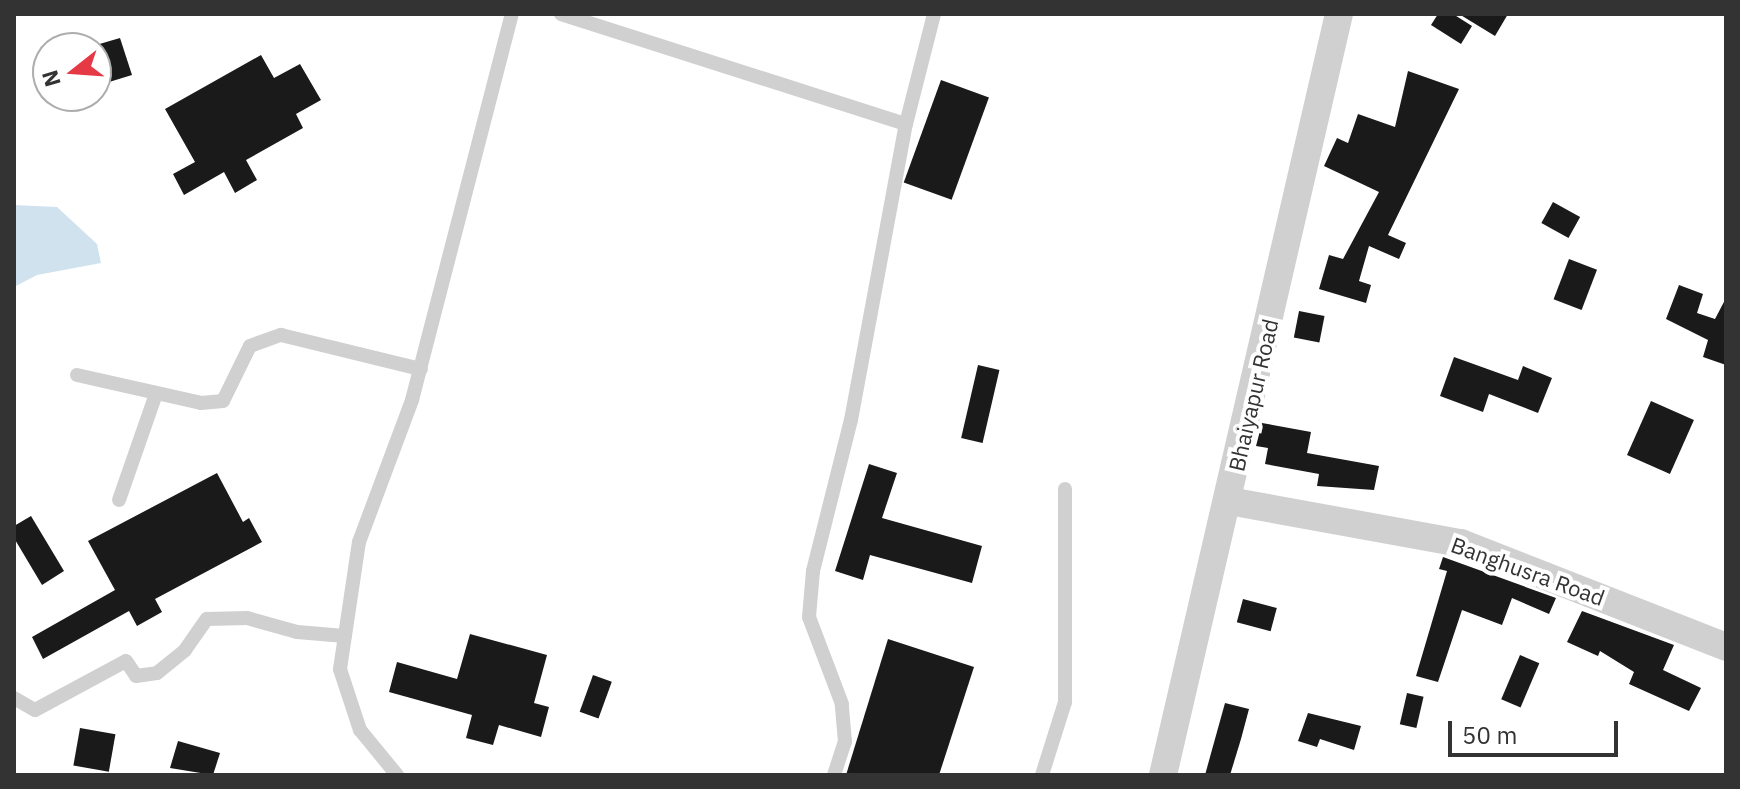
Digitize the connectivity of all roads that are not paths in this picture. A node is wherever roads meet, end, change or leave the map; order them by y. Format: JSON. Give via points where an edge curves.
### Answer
{"nodes":[{"id":1,"x":512,"y":14,"type":"edge"},
{"id":2,"x":561,"y":14,"type":"edge"},
{"id":3,"x":934,"y":14,"type":"edge"},
{"id":4,"x":1339,"y":14,"type":"edge"},
{"id":5,"x":906,"y":124,"type":"junction"},
{"id":6,"x":421,"y":369,"type":"junction"},
{"id":7,"x":77,"y":375,"type":"dead end"},
{"id":8,"x":156,"y":394,"type":"junction"},
{"id":9,"x":1065,"y":489,"type":"dead end"},
{"id":10,"x":119,"y":500,"type":"dead end"},
{"id":11,"x":1229,"y":501,"type":"junction"},
{"id":12,"x":345,"y":636,"type":"junction"},
{"id":13,"x":1726,"y":647,"type":"edge"},
{"id":14,"x":14,"y":698,"type":"edge"},
{"id":15,"x":397,"y":775,"type":"edge"},
{"id":16,"x":834,"y":775,"type":"edge"},
{"id":17,"x":1042,"y":775,"type":"edge"},
{"id":18,"x":1163,"y":775,"type":"edge"}],
"edges":[{"from":1,"to":6,"type":"lane"},
{"from":2,"to":5,"type":"lane"},
{"from":3,"to":5,"type":"lane"},
{"from":4,"to":11,"type":"street","name":"Bhaiyapur Road"},
{"from":5,"to":16,"type":"lane","via":[[851,420],[813,571],[809,617],[842,704],[845,742]]},
{"from":6,"to":8,"type":"lane","via":[[281,335],[250,346],[223,401],[201,403]]},
{"from":6,"to":12,"type":"lane","via":[[359,542]]},
{"from":7,"to":8,"type":"lane"},
{"from":8,"to":10,"type":"lane"},
{"from":9,"to":17,"type":"lane","via":[[1065,702]]},
{"from":11,"to":13,"type":"street","name":"Banghusra Road","via":[[1461,543]]},
{"from":11,"to":18,"type":"street","name":"Bhaiyapur Road"},
{"from":12,"to":14,"type":"lane","via":[[297,632],[247,618],[207,619],[185,650],[157,673],[136,676],[126,661],[35,710]]},
{"from":12,"to":15,"type":"lane","via":[[340,669],[360,730]]}]}
